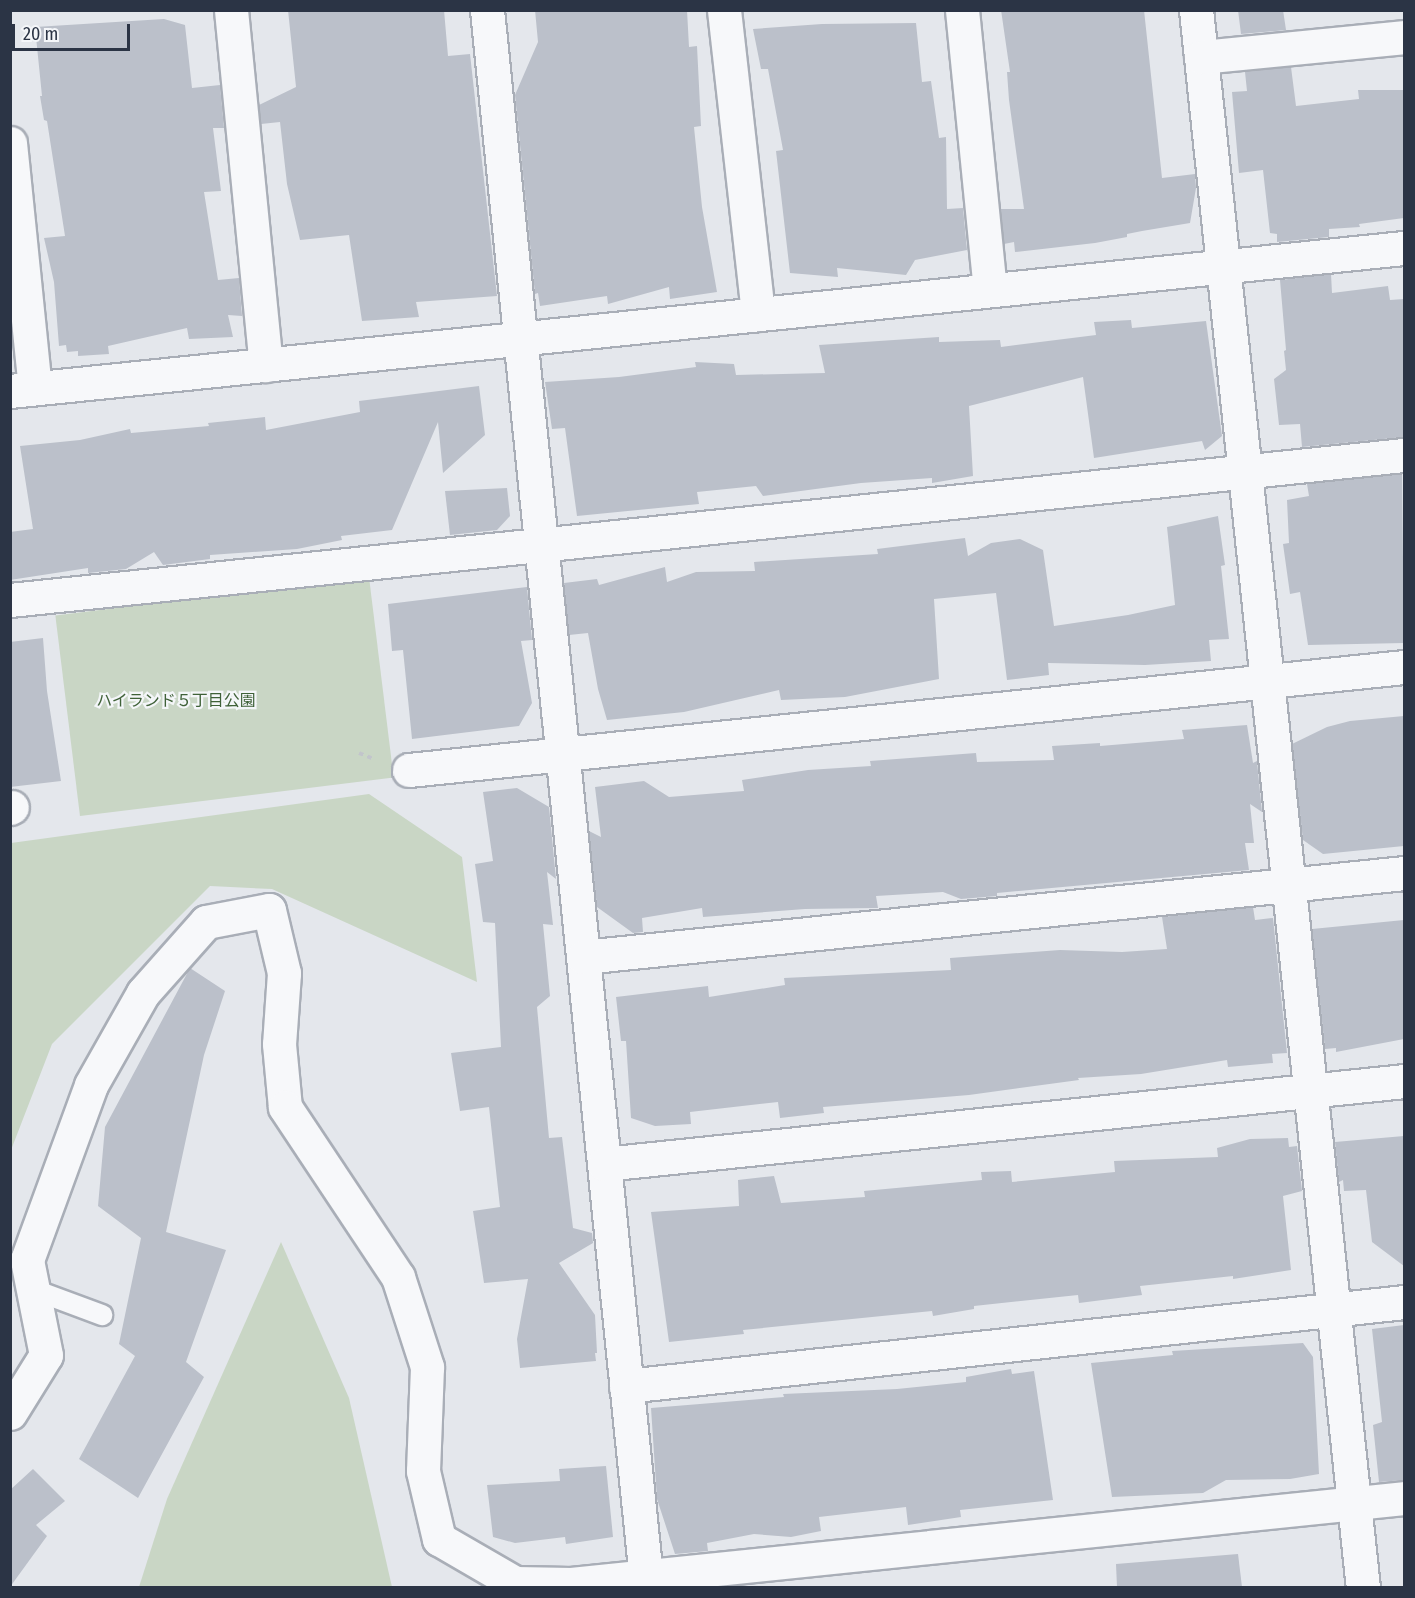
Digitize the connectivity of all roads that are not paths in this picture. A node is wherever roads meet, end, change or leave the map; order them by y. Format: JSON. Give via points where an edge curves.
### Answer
{"nodes":[{"id":1,"x":231,"y":10,"type":"edge"},
{"id":2,"x":487,"y":10,"type":"edge"},
{"id":3,"x":724,"y":10,"type":"edge"},
{"id":4,"x":962,"y":10,"type":"edge"},
{"id":5,"x":1196,"y":10,"type":"edge"},
{"id":6,"x":1404,"y":37,"type":"edge"},
{"id":7,"x":1201,"y":57,"type":"junction"},
{"id":8,"x":10,"y":143,"type":"edge"},
{"id":9,"x":1404,"y":248,"type":"edge"},
{"id":10,"x":1223,"y":266,"type":"junction"},
{"id":11,"x":990,"y":290,"type":"junction"},
{"id":12,"x":758,"y":314,"type":"junction"},
{"id":13,"x":521,"y":339,"type":"junction"},
{"id":14,"x":267,"y":365,"type":"junction"},
{"id":15,"x":23,"y":390,"type":"edge"},
{"id":16,"x":1404,"y":455,"type":"edge"},
{"id":17,"x":1244,"y":470,"type":"junction"},
{"id":18,"x":542,"y":546,"type":"junction"},
{"id":19,"x":10,"y":600,"type":"edge"},
{"id":20,"x":1404,"y":667,"type":"edge"},
{"id":21,"x":1267,"y":681,"type":"junction"},
{"id":22,"x":563,"y":754,"type":"junction"},
{"id":23,"x":409,"y":770,"type":"dead end"},
{"id":24,"x":1404,"y":873,"type":"edge"},
{"id":25,"x":1289,"y":885,"type":"junction"},
{"id":26,"x":583,"y":957,"type":"junction"},
{"id":27,"x":1404,"y":1081,"type":"edge"},
{"id":28,"x":1310,"y":1091,"type":"junction"},
{"id":29,"x":604,"y":1164,"type":"junction"},
{"id":30,"x":33,"y":1289,"type":"junction"},
{"id":31,"x":1404,"y":1302,"type":"edge"},
{"id":32,"x":1333,"y":1310,"type":"junction"},
{"id":33,"x":102,"y":1315,"type":"dead end"},
{"id":34,"x":627,"y":1386,"type":"junction"},
{"id":35,"x":10,"y":1413,"type":"edge"},
{"id":36,"x":1404,"y":1498,"type":"edge"},
{"id":37,"x":1354,"y":1503,"type":"junction"},
{"id":38,"x":646,"y":1581,"type":"edge"},
{"id":39,"x":1363,"y":1587,"type":"edge"}],
"edges":[{"from":1,"to":14,"type":"street"},
{"from":2,"to":13,"type":"street"},
{"from":3,"to":12,"type":"street"},
{"from":4,"to":11,"type":"street"},
{"from":5,"to":7,"type":"street"},
{"from":6,"to":7,"type":"street"},
{"from":7,"to":10,"type":"street"},
{"from":8,"to":15,"type":"street"},
{"from":9,"to":10,"type":"street"},
{"from":10,"to":11,"type":"street"},
{"from":10,"to":17,"type":"street"},
{"from":11,"to":12,"type":"street"},
{"from":12,"to":13,"type":"street"},
{"from":13,"to":14,"type":"street"},
{"from":13,"to":18,"type":"street"},
{"from":14,"to":15,"type":"street"},
{"from":16,"to":17,"type":"street"},
{"from":17,"to":18,"type":"street"},
{"from":17,"to":21,"type":"street"},
{"from":18,"to":19,"type":"street"},
{"from":18,"to":22,"type":"street"},
{"from":20,"to":21,"type":"street"},
{"from":21,"to":22,"type":"street"},
{"from":21,"to":25,"type":"street"},
{"from":22,"to":23,"type":"street"},
{"from":22,"to":26,"type":"street"},
{"from":24,"to":25,"type":"street"},
{"from":25,"to":26,"type":"street"},
{"from":25,"to":28,"type":"street"},
{"from":26,"to":29,"type":"street"},
{"from":27,"to":28,"type":"street"},
{"from":28,"to":29,"type":"street"},
{"from":28,"to":32,"type":"street"},
{"from":29,"to":34,"type":"street"},
{"from":30,"to":33,"type":"lane"},
{"from":30,"to":35,"type":"street","via":[[46,1355]]},
{"from":30,"to":38,"type":"street","via":[[27,1260],[91,1085],[143,993],[206,922],[269,910],[284,973],[279,1044],[285,1107],[398,1277],[427,1366],[423,1471],[439,1539],[515,1583]]},
{"from":31,"to":32,"type":"street"},
{"from":32,"to":34,"type":"street"},
{"from":32,"to":37,"type":"street"},
{"from":34,"to":38,"type":"street"},
{"from":36,"to":37,"type":"street"},
{"from":37,"to":38,"type":"street"},
{"from":37,"to":39,"type":"street"}]}
